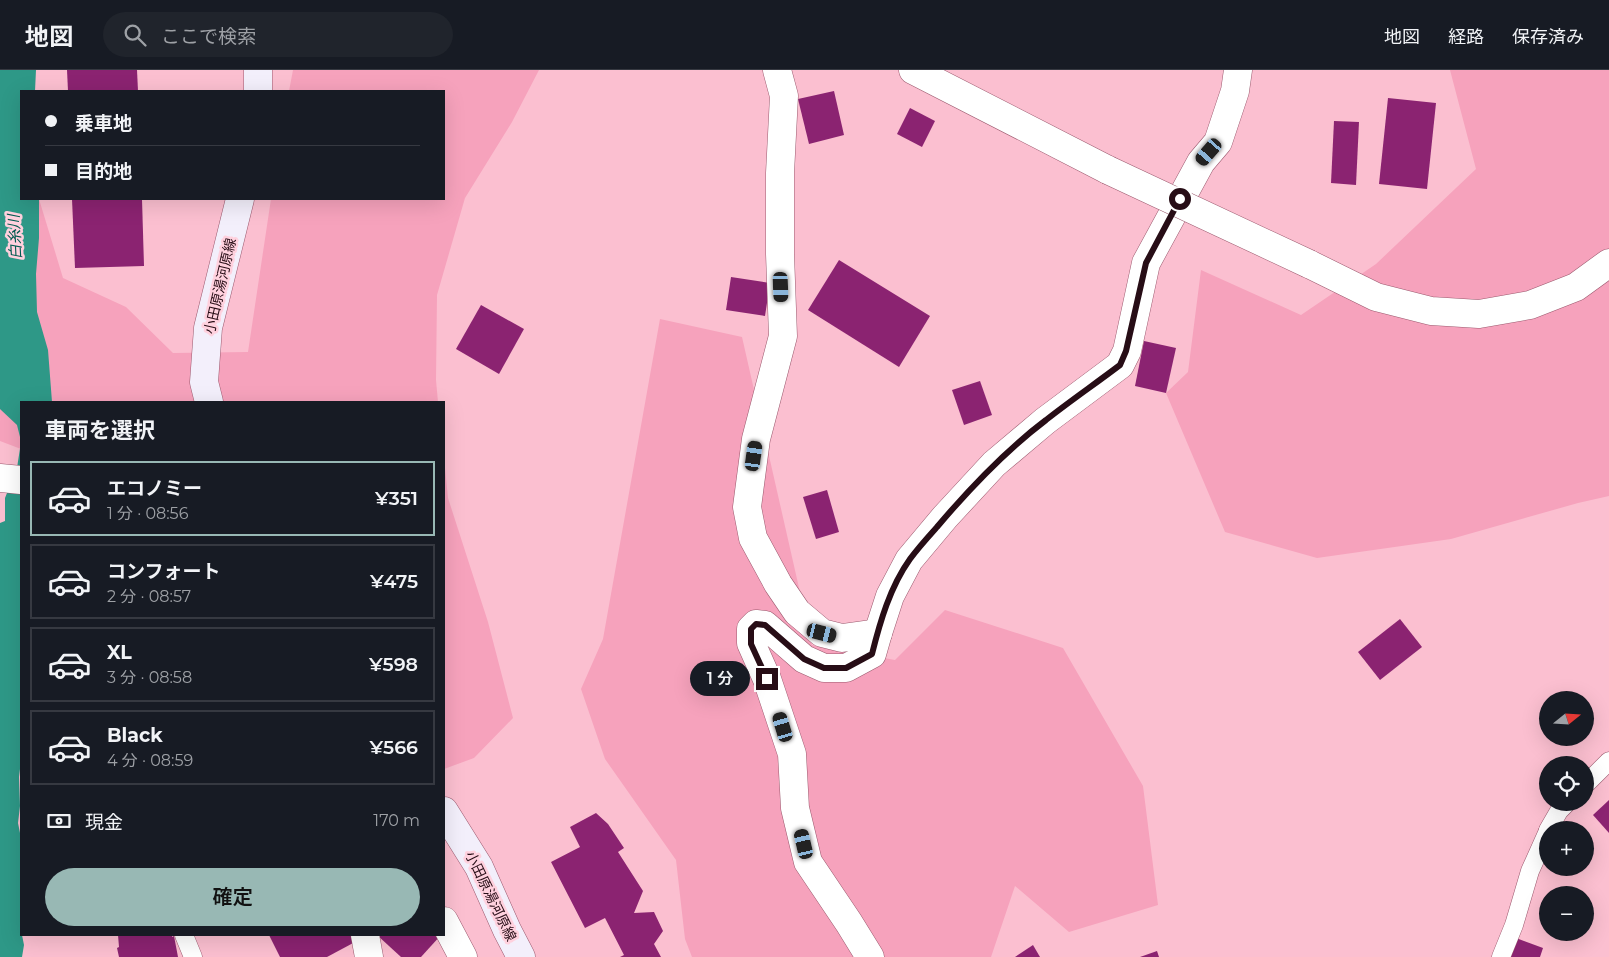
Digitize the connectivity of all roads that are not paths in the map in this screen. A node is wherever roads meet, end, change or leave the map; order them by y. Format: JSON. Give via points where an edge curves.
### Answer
{"nodes":[{"id":1,"x":258,"y":70,"type":"edge"},
{"id":2,"x":777,"y":70,"type":"edge"},
{"id":3,"x":913,"y":70,"type":"edge"},
{"id":4,"x":1238,"y":70,"type":"edge"},
{"id":5,"x":258,"y":90,"type":"edge"},
{"id":6,"x":240,"y":200,"type":"edge"},
{"id":7,"x":1609,"y":263,"type":"edge"},
{"id":8,"x":209,"y":401,"type":"edge"},
{"id":9,"x":0,"y":478,"type":"edge"},
{"id":10,"x":20,"y":480,"type":"edge"},
{"id":11,"x":878,"y":633,"type":"junction"},
{"id":12,"x":1609,"y":761,"type":"edge"},
{"id":13,"x":1594,"y":777,"type":"edge"},
{"id":14,"x":445,"y":813,"type":"edge"},
{"id":15,"x":1539,"y":850,"type":"edge"},
{"id":16,"x":445,"y":923,"type":"edge"},
{"id":17,"x":184,"y":936,"type":"edge"},
{"id":18,"x":365,"y":936,"type":"edge"},
{"id":19,"x":193,"y":957,"type":"edge"},
{"id":20,"x":369,"y":957,"type":"edge"},
{"id":21,"x":464,"y":957,"type":"edge"},
{"id":22,"x":521,"y":957,"type":"edge"},
{"id":23,"x":870,"y":957,"type":"edge"},
{"id":24,"x":1501,"y":957,"type":"edge"}],
"edges":[{"from":1,"to":5,"type":"main road"},
{"from":2,"to":11,"type":"street","via":[[784,96],[780,182],[783,336],[756,439],[748,507],[753,538],[797,612],[822,633],[842,638]]},
{"from":3,"to":7,"type":"street","bridge":true,"via":[[1108,170],[1376,298],[1431,311],[1479,314],[1530,305],[1576,287]]},
{"from":4,"to":11,"type":"street","via":[[1235,91],[1218,142],[1201,162],[1146,263],[1120,365],[994,464],[945,517],[909,560],[890,596]]},
{"from":6,"to":8,"type":"main road","name":"小田原湯河原線","via":[[208,328],[204,382]]},
{"from":9,"to":10,"type":"street"},
{"from":11,"to":23,"type":"street","via":[[872,654],[846,668],[824,668],[804,659],[765,625],[756,624],[751,629],[751,644],[767,679],[792,754],[795,808],[808,862]]},
{"from":12,"to":13,"type":"lane"},
{"from":14,"to":22,"type":"main road","name":"小田原湯河原線","via":[[479,867]]},
{"from":15,"to":24,"type":"lane"},
{"from":16,"to":21,"type":"street"},
{"from":17,"to":19,"type":"lane"},
{"from":18,"to":20,"type":"street"}]}
